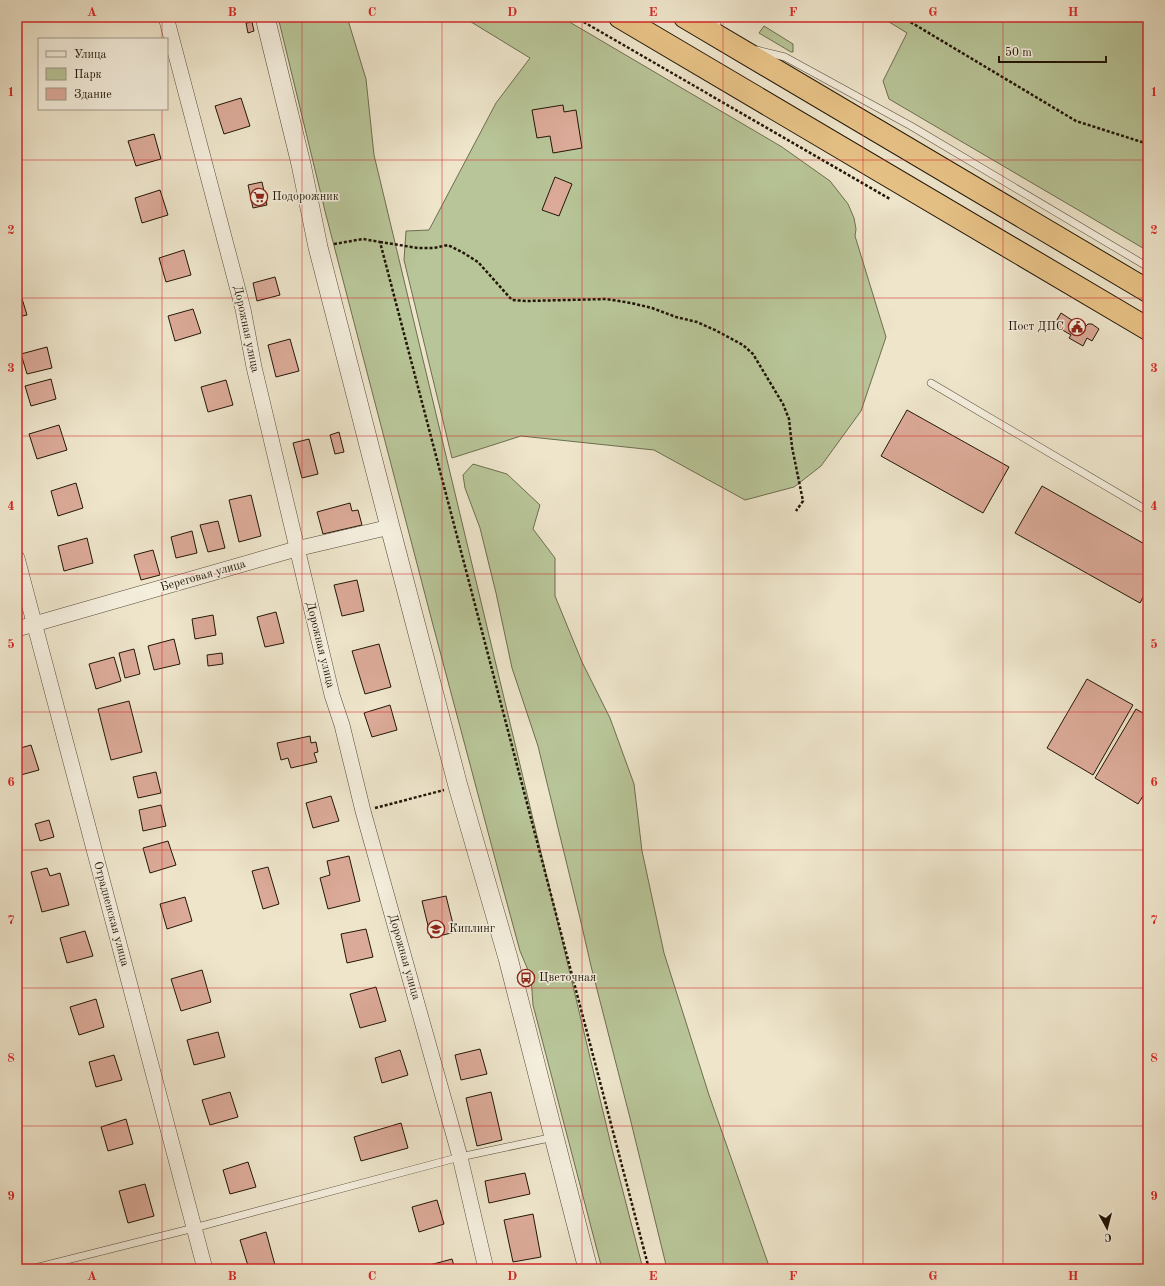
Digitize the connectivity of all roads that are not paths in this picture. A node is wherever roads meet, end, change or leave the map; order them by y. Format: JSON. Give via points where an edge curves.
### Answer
{"nodes":[{"id":1,"x":166,"y":17,"type":"edge"},
{"id":2,"x":265,"y":17,"type":"edge"},
{"id":3,"x":620,"y":17,"type":"edge"},
{"id":4,"x":685,"y":17,"type":"edge"},
{"id":5,"x":714,"y":17,"type":"edge"},
{"id":6,"x":726,"y":41,"type":"junction"},
{"id":7,"x":1148,"y":267,"type":"edge"},
{"id":8,"x":1148,"y":291,"type":"edge"},
{"id":9,"x":1148,"y":330,"type":"edge"},
{"id":10,"x":931,"y":383,"type":"dead end"},
{"id":11,"x":1148,"y":511,"type":"edge"},
{"id":12,"x":390,"y":527,"type":"junction"},
{"id":13,"x":296,"y":549,"type":"junction"},
{"id":14,"x":17,"y":558,"type":"edge"},
{"id":15,"x":34,"y":624,"type":"junction"},
{"id":16,"x":17,"y":629,"type":"edge"},
{"id":17,"x":554,"y":1137,"type":"junction"},
{"id":18,"x":460,"y":1157,"type":"junction"},
{"id":19,"x":194,"y":1228,"type":"junction"},
{"id":20,"x":31,"y":1269,"type":"edge"},
{"id":21,"x":205,"y":1269,"type":"edge"},
{"id":22,"x":486,"y":1269,"type":"edge"},
{"id":23,"x":588,"y":1269,"type":"edge"}],
"edges":[{"from":1,"to":13,"type":"street","name":"Дорожная улица","via":[[243,309]]},
{"from":2,"to":12,"type":"street","via":[[301,164],[318,247]]},
{"from":3,"to":9,"type":"highway"},
{"from":4,"to":6,"type":"highway"},
{"from":5,"to":6,"type":"lane"},
{"from":6,"to":7,"type":"lane","via":[[785,57],[911,126]]},
{"from":6,"to":8,"type":"highway"},
{"from":10,"to":11,"type":"lane"},
{"from":12,"to":13,"type":"street","name":"Береговая улица"},
{"from":12,"to":17,"type":"street","via":[[458,786],[508,958]]},
{"from":13,"to":15,"type":"street","name":"Береговая улица"},
{"from":13,"to":18,"type":"street","name":"Дорожная улица","via":[[363,811]]},
{"from":14,"to":15,"type":"street","name":"Отрадненская улица"},
{"from":15,"to":16,"type":"street","name":"Береговая улица"},
{"from":15,"to":19,"type":"street","name":"Отрадненская улица"},
{"from":17,"to":18,"type":"lane"},
{"from":17,"to":23,"type":"street"},
{"from":18,"to":19,"type":"lane"},
{"from":18,"to":22,"type":"street","name":"Дорожная улица"},
{"from":19,"to":20,"type":"lane"},
{"from":19,"to":21,"type":"street","name":"Отрадненская улица"}]}
